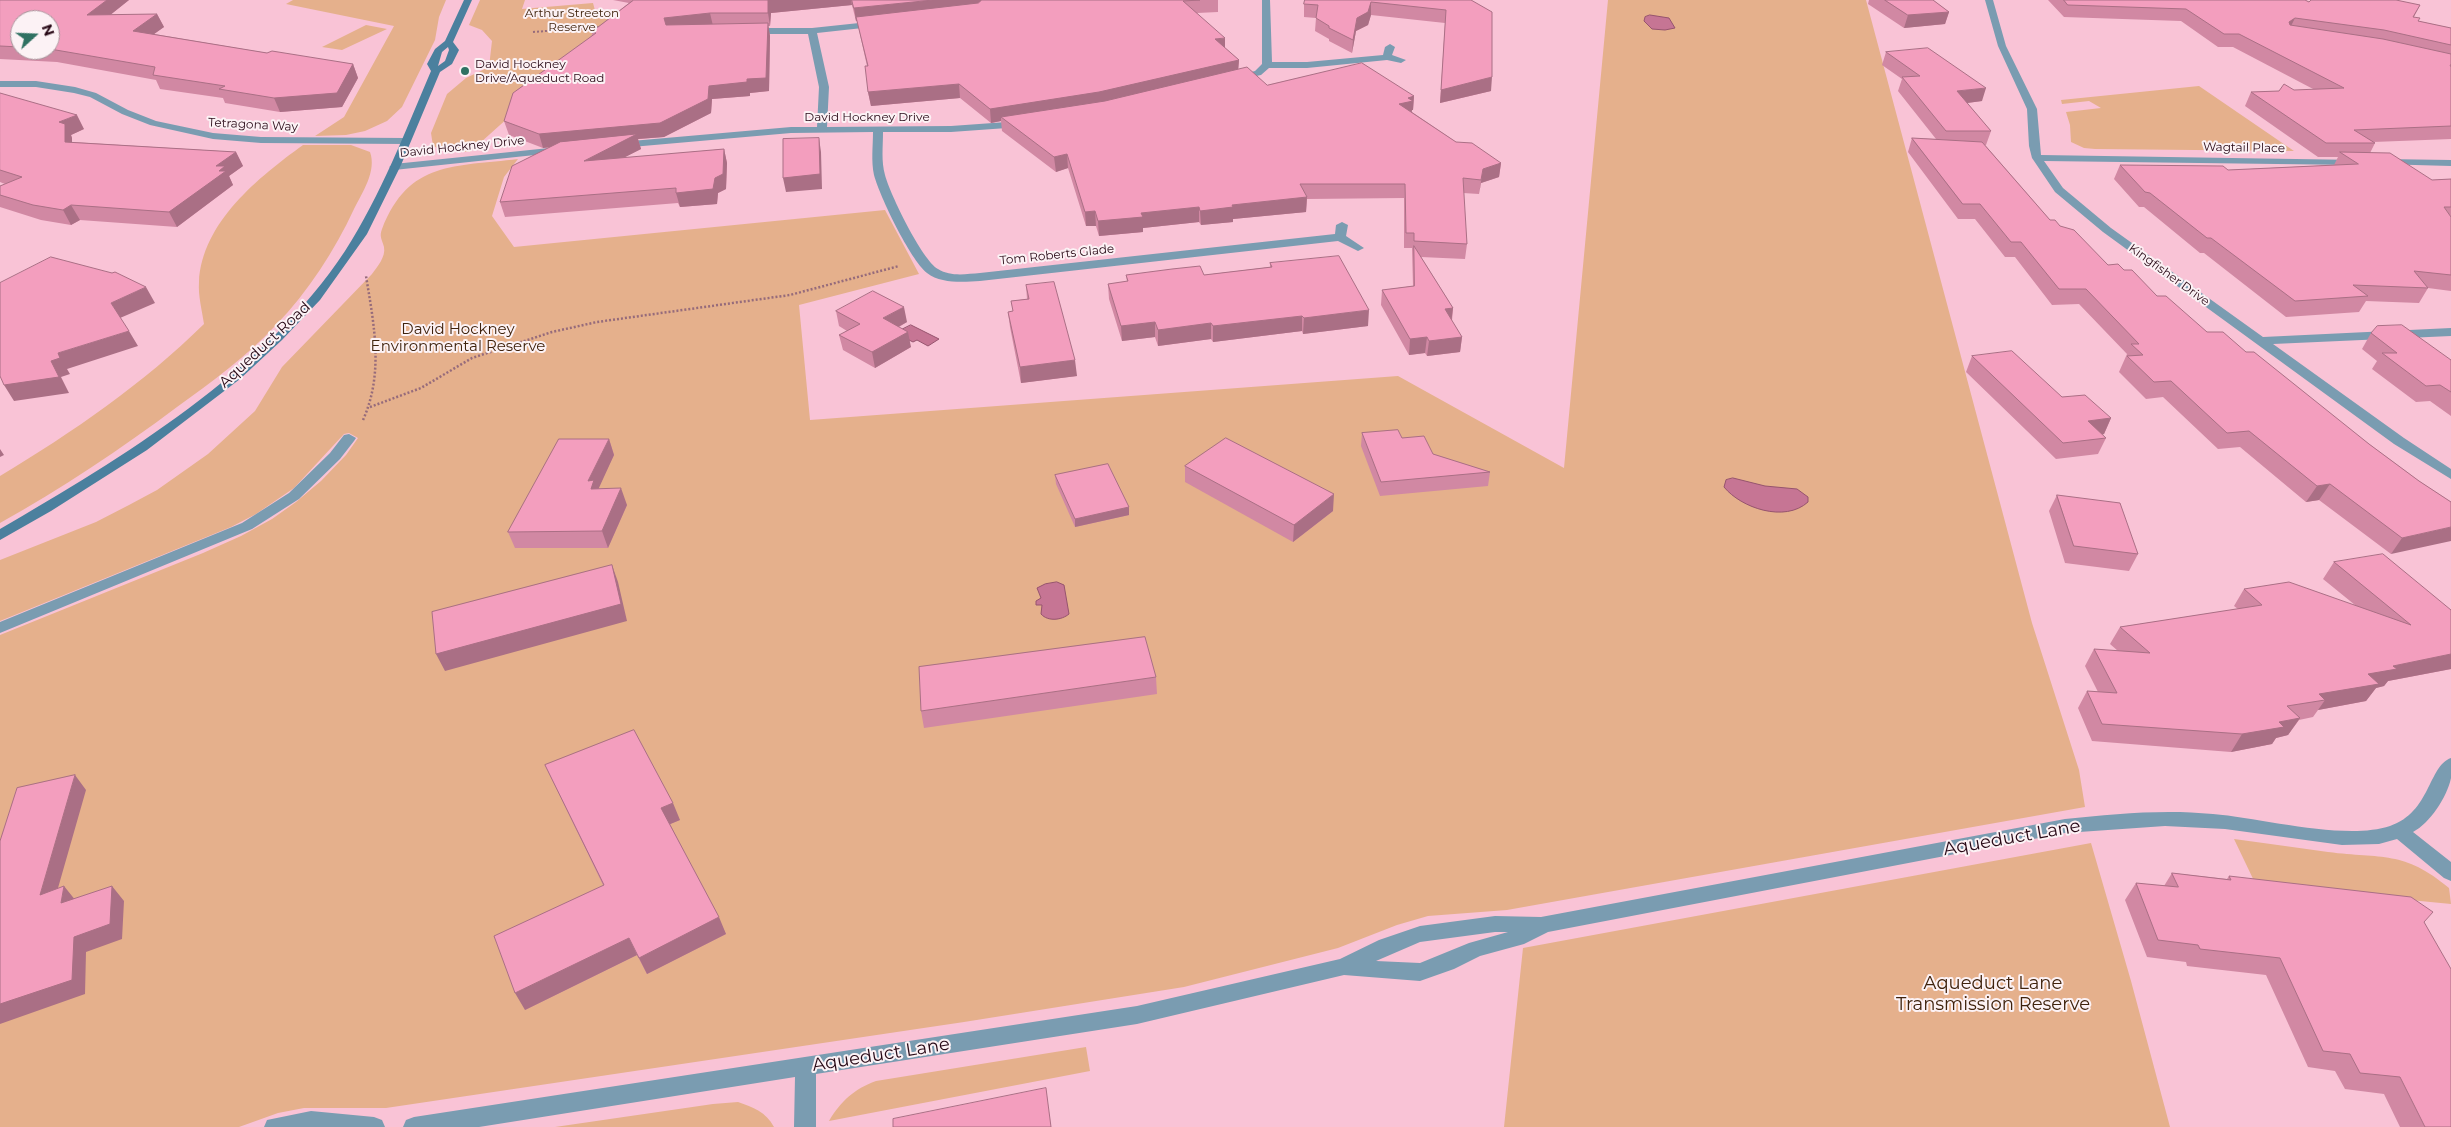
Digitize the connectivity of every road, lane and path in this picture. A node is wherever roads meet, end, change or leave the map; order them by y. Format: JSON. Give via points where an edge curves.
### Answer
{"nodes":[{"id":1,"x":468,"y":0,"type":"edge"},
{"id":2,"x":1266,"y":0,"type":"edge"},
{"id":3,"x":1989,"y":0,"type":"edge"},
{"id":4,"x":885,"y":23,"type":"edge"},
{"id":5,"x":602,"y":27,"type":"edge"},
{"id":6,"x":812,"y":30,"type":"junction"},
{"id":7,"x":744,"y":31,"type":"edge"},
{"id":8,"x":533,"y":32,"type":"dead end"},
{"id":9,"x":449,"y":42,"type":"junction"},
{"id":10,"x":1390,"y":47,"type":"dead end"},
{"id":11,"x":1387,"y":57,"type":"junction"},
{"id":12,"x":1401,"y":60,"type":"dead end"},
{"id":13,"x":1267,"y":65,"type":"junction"},
{"id":14,"x":436,"y":71,"type":"junction"},
{"id":15,"x":1222,"y":83,"type":"edge"},
{"id":16,"x":0,"y":84,"type":"edge"},
{"id":17,"x":1029,"y":123,"type":"edge"},
{"id":18,"x":822,"y":130,"type":"junction"},
{"id":19,"x":878,"y":130,"type":"junction"},
{"id":20,"x":408,"y":136,"type":"junction"},
{"id":21,"x":612,"y":145,"type":"edge"},
{"id":22,"x":574,"y":149,"type":"edge"},
{"id":23,"x":2037,"y":158,"type":"junction"},
{"id":24,"x":2451,"y":163,"type":"edge"},
{"id":25,"x":394,"y":167,"type":"junction"},
{"id":26,"x":1342,"y":225,"type":"dead end"},
{"id":27,"x":1340,"y":237,"type":"junction"},
{"id":28,"x":1358,"y":248,"type":"dead end"},
{"id":29,"x":921,"y":258,"type":"junction"},
{"id":30,"x":366,"y":276,"type":"dead end"},
{"id":31,"x":2451,"y":332,"type":"edge"},
{"id":32,"x":2261,"y":341,"type":"junction"},
{"id":33,"x":370,"y":407,"type":"junction"},
{"id":34,"x":349,"y":438,"type":"joint"},
{"id":35,"x":2451,"y":475,"type":"edge"},
{"id":36,"x":0,"y":535,"type":"edge"},
{"id":37,"x":0,"y":628,"type":"edge"},
{"id":38,"x":2451,"y":765,"type":"edge"},
{"id":39,"x":2400,"y":831,"type":"junction"},
{"id":40,"x":2451,"y":873,"type":"edge"},
{"id":41,"x":1542,"y":925,"type":"junction"},
{"id":42,"x":1344,"y":967,"type":"junction"},
{"id":43,"x":806,"y":1067,"type":"junction"},
{"id":44,"x":275,"y":1127,"type":"edge"},
{"id":45,"x":374,"y":1127,"type":"edge"},
{"id":46,"x":414,"y":1127,"type":"edge"},
{"id":47,"x":805,"y":1127,"type":"edge"}],
"edges":[{"from":1,"to":9,"type":"main road","name":"Aqueduct Road"},
{"from":2,"to":13,"type":"street"},
{"from":3,"to":23,"type":"street","name":"Kingfisher Drive","via":[[2002,46],[2032,109]]},
{"from":4,"to":6,"type":"street"},
{"from":5,"to":8,"type":"path"},
{"from":6,"to":7,"type":"street"},
{"from":6,"to":18,"type":"street","via":[[824,87]]},
{"from":9,"to":14,"type":"main road","name":"Aqueduct Road","via":[[438,51],[432,64]]},
{"from":9,"to":14,"type":"main road","name":"Aqueduct Road","via":[[454,50],[449,62]]},
{"from":10,"to":11,"type":"street"},
{"from":11,"to":12,"type":"street"},
{"from":11,"to":13,"type":"street","via":[[1307,65]]},
{"from":13,"to":15,"type":"street","via":[[1258,73]]},
{"from":14,"to":20,"type":"main road","name":"Aqueduct Road"},
{"from":16,"to":20,"type":"street","name":"Tetragona Way","via":[[36,84],[75,90],[104,100],[137,118],[193,133],[254,140]]},
{"from":17,"to":19,"type":"street","name":"David Hockney Drive"},
{"from":18,"to":19,"type":"street","name":"David Hockney Drive"},
{"from":18,"to":21,"type":"street","name":"David Hockney Drive","via":[[754,132]]},
{"from":19,"to":29,"type":"street","name":"Tom Roberts Glade","via":[[880,178]]},
{"from":20,"to":25,"type":"main road","name":"Aqueduct Road"},
{"from":22,"to":25,"type":"street","name":"David Hockney Drive"},
{"from":23,"to":24,"type":"street","name":"Wagtail Place"},
{"from":23,"to":32,"type":"street","name":"Kingfisher Drive","via":[[2059,190],[2086,215]]},
{"from":25,"to":36,"type":"main road","name":"Aqueduct Road","via":[[348,255],[319,294],[282,333],[168,428]]},
{"from":26,"to":27,"type":"street"},
{"from":27,"to":28,"type":"street"},
{"from":27,"to":29,"type":"street","name":"Tom Roberts Glade","via":[[980,278],[944,276],[932,270]]},
{"from":29,"to":33,"type":"path","via":[[882,272],[797,294],[617,319],[552,332],[472,358],[422,387]]},
{"from":30,"to":33,"type":"path","via":[[375,343],[374,388]]},
{"from":31,"to":32,"type":"street"},
{"from":32,"to":35,"type":"street","name":"Kingfisher Drive"},
{"from":33,"to":34,"type":"path"},
{"from":34,"to":37,"type":"street","via":[[336,456],[301,490],[247,526]]},
{"from":38,"to":39,"type":"street","name":"Aqueduct Lane","via":[[2422,817]]},
{"from":39,"to":40,"type":"street"},
{"from":39,"to":41,"type":"street","name":"Aqueduct Lane","via":[[2366,838],[2340,838],[2180,818],[2110,821],[2065,826]]},
{"from":41,"to":42,"type":"street","name":"Aqueduct Lane","via":[[1495,924],[1420,934],[1386,946]]},
{"from":41,"to":42,"type":"street","name":"Aqueduct Lane","via":[[1517,938],[1476,949],[1420,972]]},
{"from":42,"to":43,"type":"street","name":"Aqueduct Lane","via":[[1137,1015]]},
{"from":43,"to":46,"type":"street","name":"Aqueduct Lane"},
{"from":43,"to":47,"type":"street"},
{"from":44,"to":45,"type":"street","via":[[311,1120]]}]}
